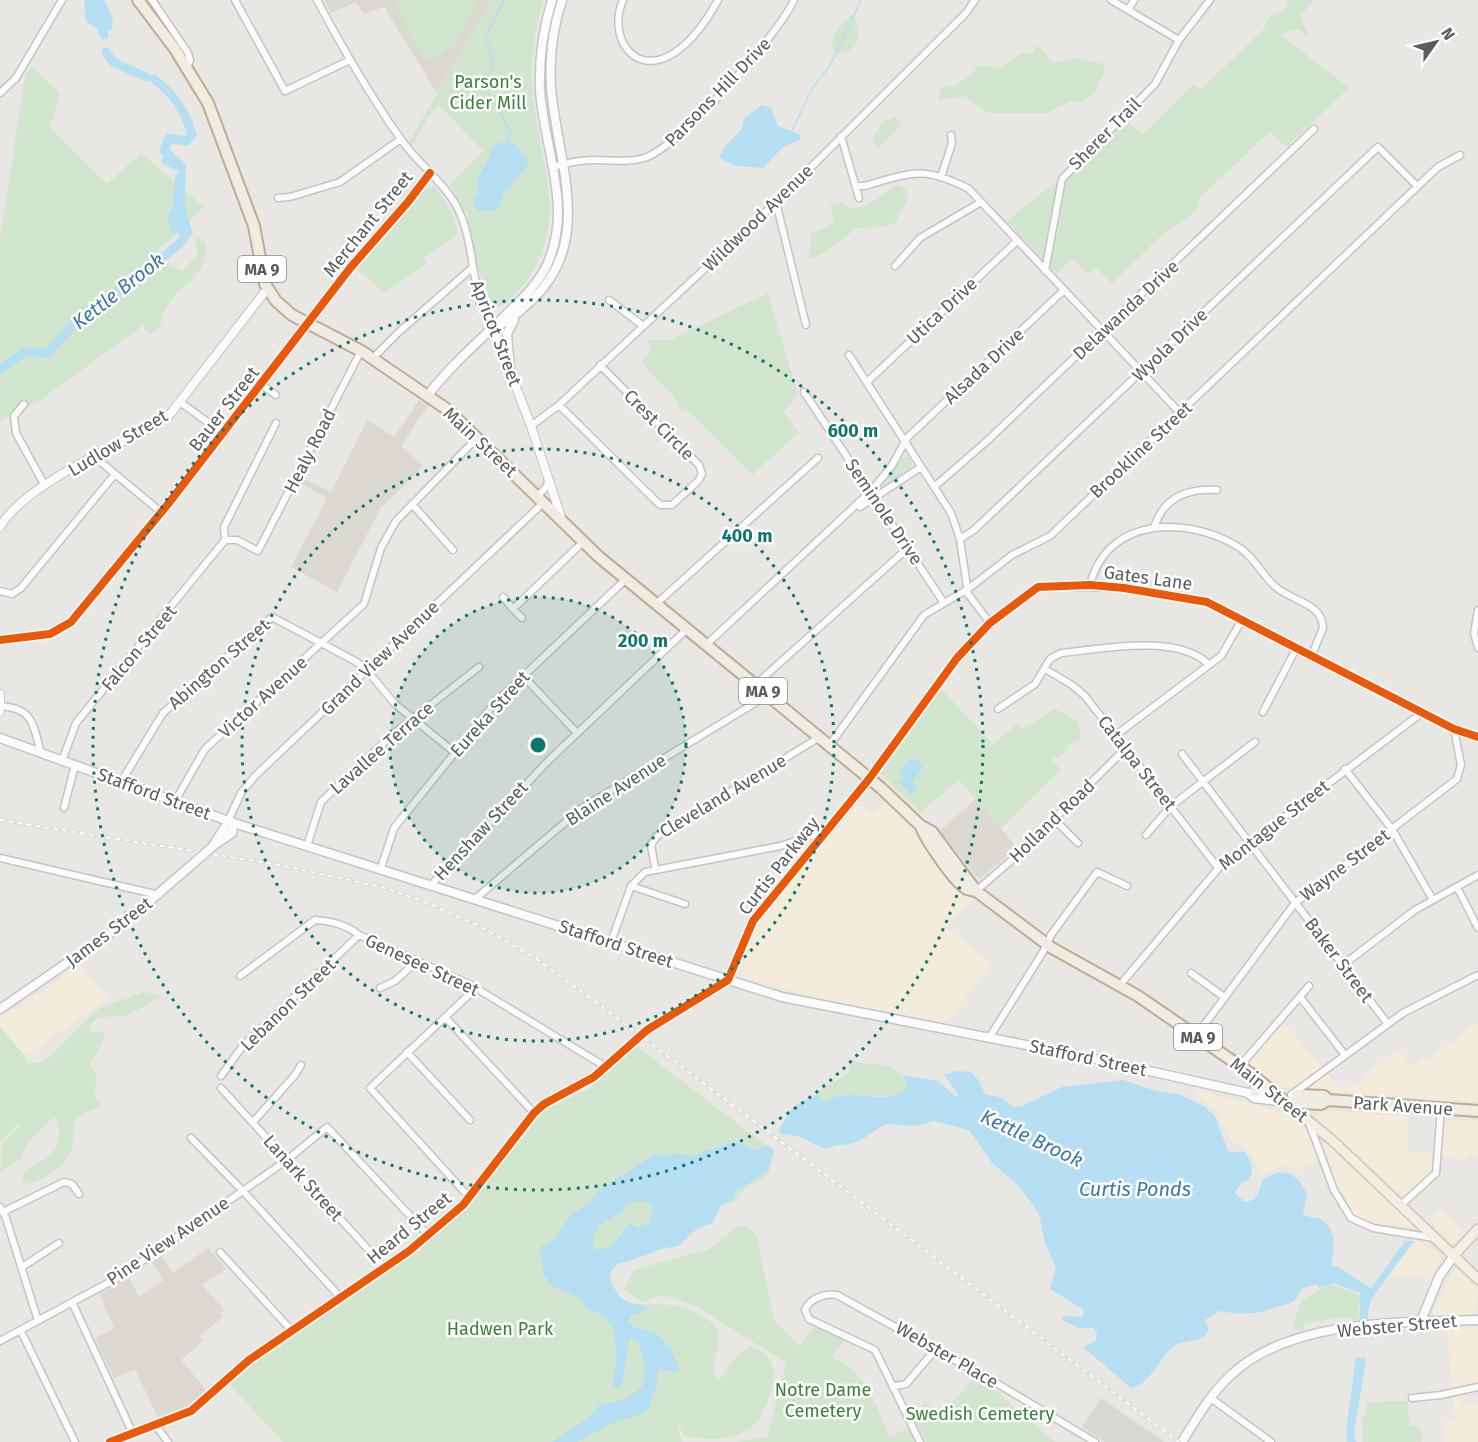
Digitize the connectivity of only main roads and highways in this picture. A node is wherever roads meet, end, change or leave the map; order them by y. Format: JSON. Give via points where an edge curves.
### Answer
{"nodes":[{"id":1,"x":138,"y":0,"type":"edge"},
{"id":2,"x":552,"y":0,"type":"edge"},
{"id":3,"x":562,"y":0,"type":"edge"},
{"id":4,"x":518,"y":314,"type":"junction"},
{"id":5,"x":493,"y":328,"type":"junction"},
{"id":6,"x":510,"y":369,"type":"road end"},
{"id":7,"x":428,"y":396,"type":"junction"},
{"id":8,"x":0,"y":738,"type":"edge"},
{"id":9,"x":231,"y":822,"type":"junction"},
{"id":10,"x":0,"y":1009,"type":"edge"},
{"id":11,"x":1256,"y":1077,"type":"junction"},
{"id":12,"x":1251,"y":1092,"type":"junction"},
{"id":13,"x":1274,"y":1093,"type":"junction"},
{"id":14,"x":1288,"y":1098,"type":"junction"},
{"id":15,"x":1325,"y":1102,"type":"junction"},
{"id":16,"x":1478,"y":1111,"type":"edge"},
{"id":17,"x":1310,"y":1121,"type":"junction"},
{"id":18,"x":1478,"y":1229,"type":"edge"},
{"id":19,"x":1454,"y":1256,"type":"junction"},
{"id":20,"x":1478,"y":1279,"type":"edge"},
{"id":21,"x":1478,"y":1320,"type":"edge"},
{"id":22,"x":1421,"y":1321,"type":"junction"},
{"id":23,"x":1182,"y":1442,"type":"edge"}],
"edges":[{"from":1,"to":7,"type":"highway","name":"Main Street","number":"MA 9","via":[[187,68],[213,114],[250,213],[267,289],[286,310],[373,358]]},
{"from":2,"to":5,"type":"main road","via":[[543,38],[540,81],[559,220],[550,258],[530,291]]},
{"from":3,"to":4,"type":"main road","via":[[553,36],[550,74],[569,214],[564,246],[545,287]]},
{"from":4,"to":5,"type":"main road"},
{"from":4,"to":6,"type":"main road","via":[[507,334]]},
{"from":5,"to":7,"type":"main road"},
{"from":7,"to":11,"type":"highway","name":"Main Street","number":"MA 9","via":[[478,437],[564,524],[626,579],[820,737],[921,826],[924,836],[967,889],[976,891],[1047,944],[1120,985]]},
{"from":8,"to":9,"type":"main road","name":"Stafford Street"},
{"from":9,"to":10,"type":"main road","name":"James Street","bridge":true,"via":[[232,833],[122,926]]},
{"from":9,"to":12,"type":"main road","name":"Stafford Street","via":[[811,1004]]},
{"from":11,"to":12,"type":"main road"},
{"from":11,"to":13,"type":"highway","name":"Main Street","number":"MA 9"},
{"from":12,"to":13,"type":"main road","name":"Stafford Street"},
{"from":12,"to":14,"type":"main road","name":"Stafford Street","via":[[1254,1098]]},
{"from":13,"to":14,"type":"highway","name":"Park Avenue"},
{"from":14,"to":15,"type":"highway","name":"Park Avenue","via":[[1324,1096]]},
{"from":14,"to":17,"type":"main road","name":"Main Street"},
{"from":15,"to":16,"type":"highway","name":"Park Avenue"},
{"from":15,"to":17,"type":"main road","via":[[1311,1111]]},
{"from":17,"to":19,"type":"main road","name":"Main Street"},
{"from":18,"to":19,"type":"main road"},
{"from":19,"to":20,"type":"main road","name":"Main Street"},
{"from":19,"to":22,"type":"main road","via":[[1439,1277]]},
{"from":21,"to":22,"type":"main road","name":"Webster Street"},
{"from":22,"to":23,"type":"main road","name":"Webster Street","via":[[1358,1326],[1291,1340],[1266,1351],[1232,1374]]}]}
